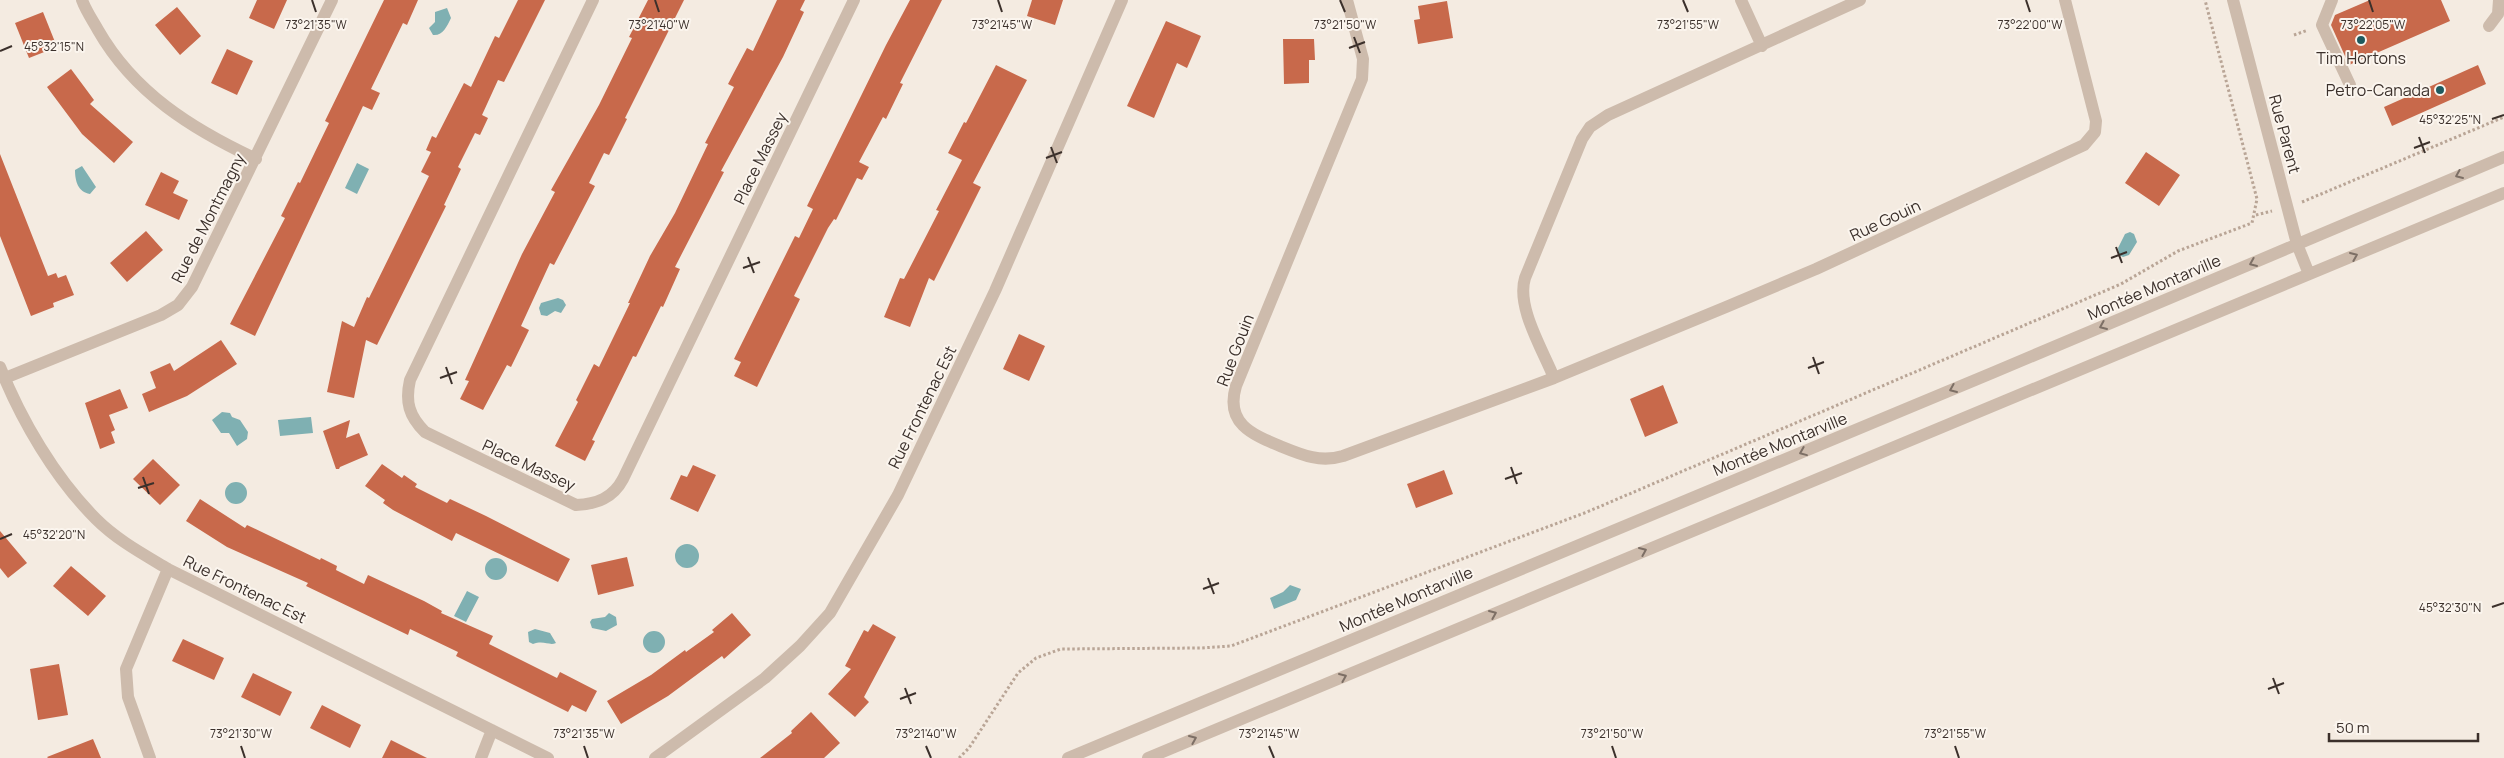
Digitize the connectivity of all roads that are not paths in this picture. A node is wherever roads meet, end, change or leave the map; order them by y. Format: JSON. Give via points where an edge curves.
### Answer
{"nodes":[{"id":1,"x":82,"y":0,"type":"edge"},
{"id":2,"x":332,"y":0,"type":"edge"},
{"id":3,"x":593,"y":0,"type":"edge"},
{"id":4,"x":854,"y":0,"type":"edge"},
{"id":5,"x":1122,"y":0,"type":"edge"},
{"id":6,"x":1347,"y":0,"type":"edge"},
{"id":7,"x":1741,"y":0,"type":"edge"},
{"id":8,"x":1860,"y":0,"type":"edge"},
{"id":9,"x":2064,"y":0,"type":"edge"},
{"id":10,"x":2234,"y":0,"type":"edge"},
{"id":11,"x":2332,"y":0,"type":"edge"},
{"id":12,"x":2499,"y":0,"type":"edge"},
{"id":13,"x":2489,"y":26,"type":"dead end"},
{"id":14,"x":1762,"y":46,"type":"junction"},
{"id":15,"x":2350,"y":85,"type":"dead end"},
{"id":16,"x":2504,"y":156,"type":"edge"},
{"id":17,"x":256,"y":158,"type":"junction"},
{"id":18,"x":2504,"y":193,"type":"edge"},
{"id":19,"x":2298,"y":244,"type":"junction"},
{"id":20,"x":2310,"y":274,"type":"junction"},
{"id":21,"x":2,"y":372,"type":"edge"},
{"id":22,"x":1554,"y":378,"type":"junction"},
{"id":23,"x":168,"y":569,"type":"junction"},
{"id":24,"x":492,"y":730,"type":"junction"},
{"id":25,"x":150,"y":758,"type":"edge"},
{"id":26,"x":481,"y":758,"type":"edge"},
{"id":27,"x":548,"y":758,"type":"edge"},
{"id":28,"x":655,"y":758,"type":"edge"},
{"id":29,"x":1068,"y":758,"type":"edge"},
{"id":30,"x":1148,"y":758,"type":"edge"}],
"edges":[{"from":1,"to":17,"type":"street","via":[[105,43],[157,102],[192,127]]},
{"from":2,"to":17,"type":"street","name":"Rue de Montmagny"},
{"from":3,"to":4,"type":"street","name":"Place Massey","via":[[410,380],[407,401],[413,418],[425,432],[576,505],[603,500],[612,495],[623,479]]},
{"from":5,"to":28,"type":"street","name":"Rue Frontenac Est","via":[[995,291],[898,494],[830,613],[765,678]]},
{"from":6,"to":22,"type":"street","name":"Rue Gouin","via":[[1363,59],[1362,79],[1236,386],[1237,418],[1245,428],[1263,439],[1310,458],[1330,460]]},
{"from":7,"to":14,"type":"street"},
{"from":8,"to":14,"type":"street"},
{"from":9,"to":22,"type":"street","name":"Rue Gouin","via":[[2095,115],[2095,132],[2084,145],[1816,270]]},
{"from":10,"to":19,"type":"street","name":"Rue Parent"},
{"from":11,"to":15,"type":"street","via":[[2322,25]]},
{"from":12,"to":13,"type":"street","via":[[2498,14]]},
{"from":14,"to":22,"type":"street","via":[[1608,114],[1586,133],[1522,290],[1526,309]]},
{"from":16,"to":19,"type":"street","name":"Montée Montarville","one_way":true},
{"from":17,"to":21,"type":"street","name":"Rue de Montmagny","via":[[192,287],[178,305],[161,315]]},
{"from":20,"to":18,"type":"street","one_way":true},
{"from":19,"to":20,"type":"street","name":"Rue Parent"},
{"from":19,"to":29,"type":"street","name":"Montée Montarville","one_way":true},
{"from":30,"to":20,"type":"street","one_way":true},
{"from":21,"to":23,"type":"street","name":"Rue Frontenac Est","via":[[30,428],[77,498],[124,543]]},
{"from":23,"to":24,"type":"street","name":"Rue Frontenac Est"},
{"from":23,"to":25,"type":"street","via":[[126,669],[128,697]]},
{"from":24,"to":26,"type":"street"},
{"from":24,"to":27,"type":"street","name":"Rue Frontenac Est"}]}
